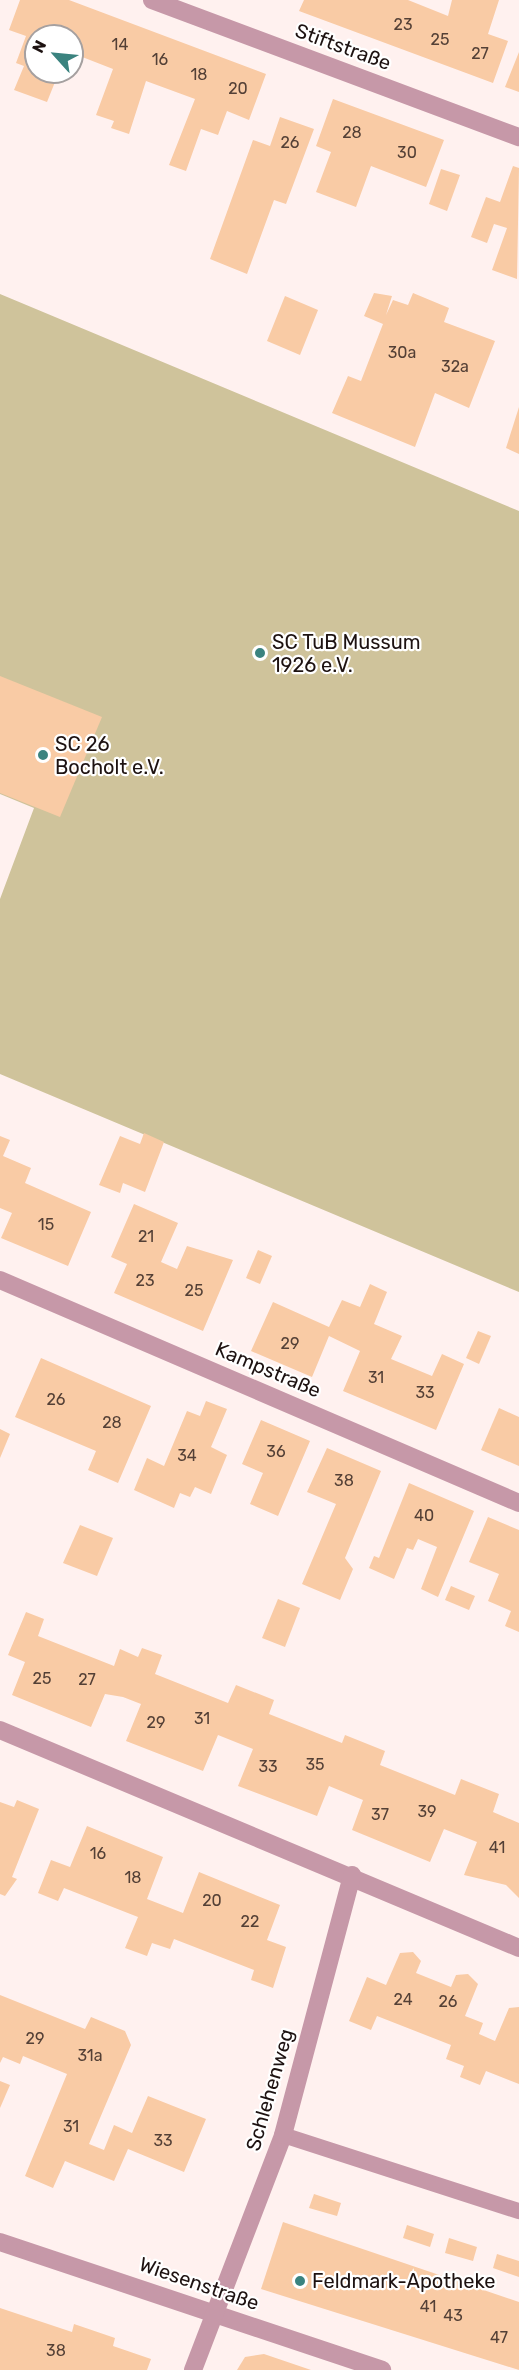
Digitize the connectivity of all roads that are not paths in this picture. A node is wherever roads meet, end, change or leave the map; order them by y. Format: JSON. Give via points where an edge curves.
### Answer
{"nodes":[{"id":1,"x":152,"y":0,"type":"edge"},
{"id":2,"x":519,"y":137,"type":"edge"},
{"id":3,"x":0,"y":1280,"type":"edge"},
{"id":4,"x":519,"y":1503,"type":"edge"},
{"id":5,"x":0,"y":1730,"type":"edge"},
{"id":6,"x":352,"y":1875,"type":"junction"},
{"id":7,"x":519,"y":1948,"type":"edge"},
{"id":8,"x":284,"y":2135,"type":"junction"},
{"id":9,"x":519,"y":2211,"type":"edge"},
{"id":10,"x":0,"y":2241,"type":"edge"},
{"id":11,"x":212,"y":2311,"type":"junction"},
{"id":12,"x":193,"y":2370,"type":"edge"},
{"id":13,"x":381,"y":2370,"type":"edge"}],
"edges":[{"from":1,"to":2,"type":"street","name":"Stiftstraße"},
{"from":3,"to":4,"type":"street","name":"Kampstraße"},
{"from":5,"to":6,"type":"street"},
{"from":6,"to":7,"type":"street"},
{"from":6,"to":8,"type":"street","name":"Schlehenweg"},
{"from":8,"to":9,"type":"lane"},
{"from":8,"to":11,"type":"street","name":"Schlehenweg"},
{"from":10,"to":11,"type":"street","name":"Wiesenstraße"},
{"from":11,"to":12,"type":"street","name":"Schlehenweg"},
{"from":11,"to":13,"type":"street","name":"Wiesenstraße"}]}
